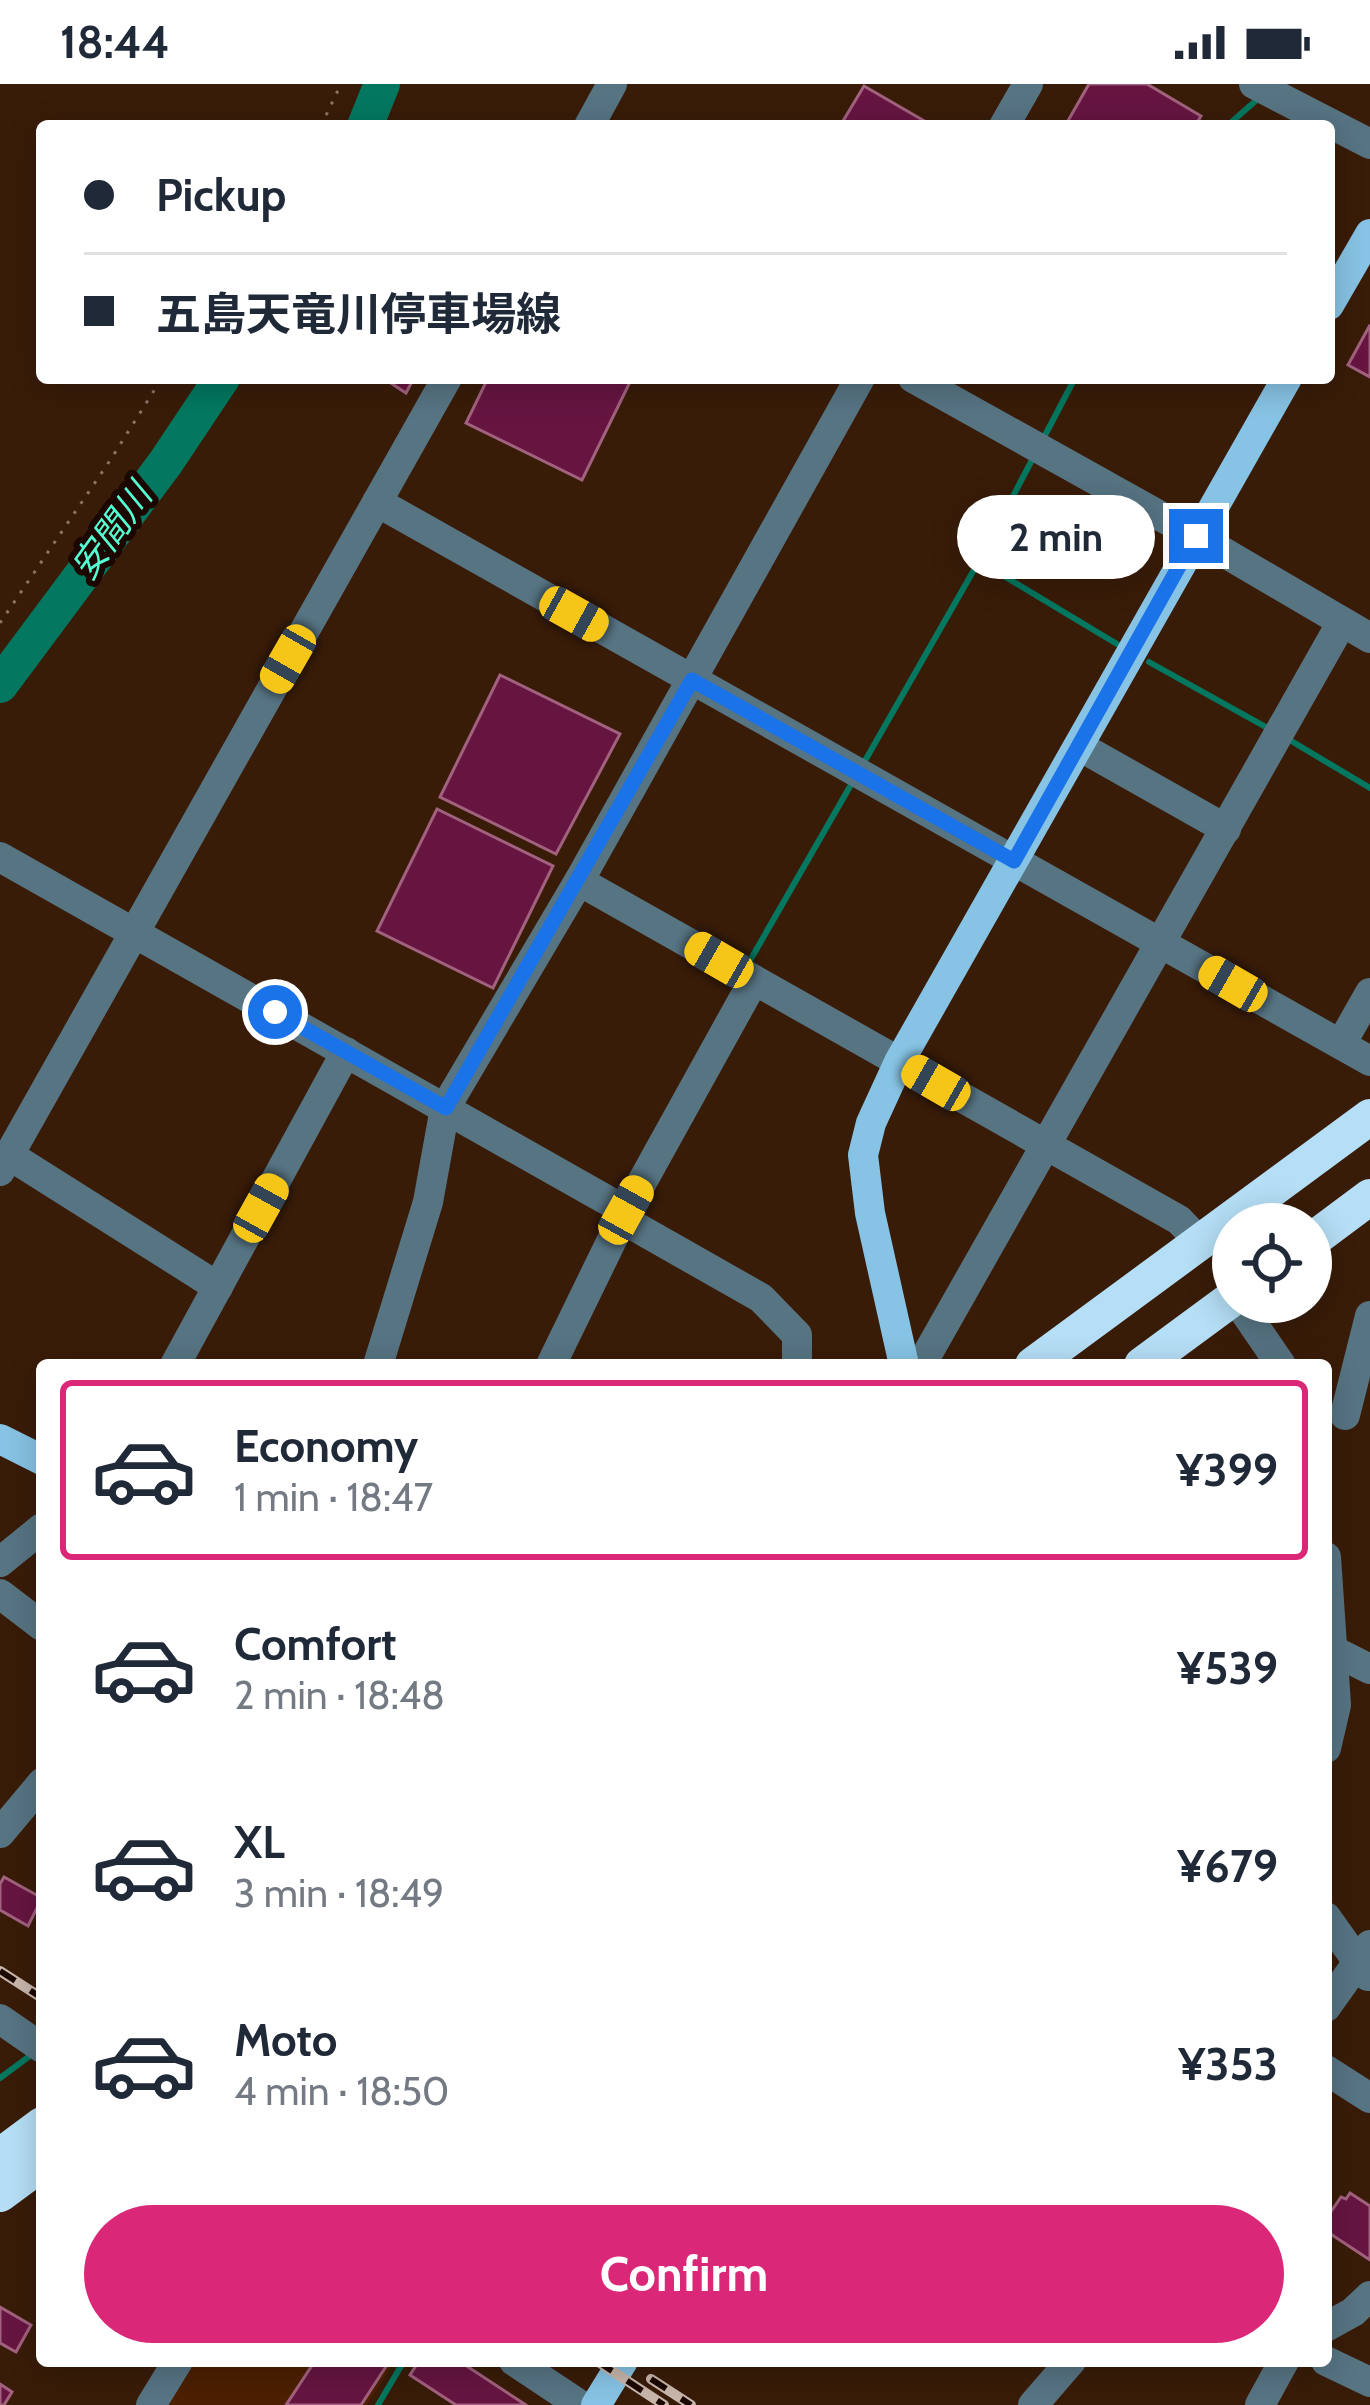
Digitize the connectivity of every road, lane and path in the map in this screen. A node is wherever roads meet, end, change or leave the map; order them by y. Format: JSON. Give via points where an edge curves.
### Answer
{"nodes":[{"id":1,"x":341,"y":84,"type":"edge"},
{"id":2,"x":612,"y":84,"type":"edge"},
{"id":3,"x":1028,"y":84,"type":"edge"},
{"id":4,"x":1254,"y":84,"type":"edge"},
{"id":5,"x":324,"y":120,"type":"edge"},
{"id":6,"x":592,"y":120,"type":"edge"},
{"id":7,"x":1007,"y":120,"type":"edge"},
{"id":8,"x":1324,"y":120,"type":"edge"},
{"id":9,"x":1335,"y":126,"type":"edge"},
{"id":10,"x":1370,"y":144,"type":"edge"},
{"id":11,"x":1370,"y":234,"type":"edge"},
{"id":12,"x":1335,"y":295,"type":"edge"},
{"id":13,"x":158,"y":384,"type":"edge"},
{"id":14,"x":444,"y":384,"type":"edge"},
{"id":15,"x":857,"y":384,"type":"edge"},
{"id":16,"x":924,"y":384,"type":"edge"},
{"id":17,"x":1284,"y":384,"type":"edge"},
{"id":18,"x":377,"y":502,"type":"junction"},
{"id":19,"x":1196,"y":536,"type":"junction"},
{"id":20,"x":1342,"y":622,"type":"junction"},
{"id":21,"x":0,"y":623,"type":"edge"},
{"id":22,"x":1370,"y":638,"type":"edge"},
{"id":23,"x":692,"y":680,"type":"junction"},
{"id":24,"x":1078,"y":746,"type":"junction"},
{"id":25,"x":1226,"y":829,"type":"junction"},
{"id":26,"x":0,"y":857,"type":"edge"},
{"id":27,"x":1014,"y":861,"type":"junction"},
{"id":28,"x":579,"y":881,"type":"junction"},
{"id":29,"x":132,"y":933,"type":"junction"},
{"id":30,"x":1161,"y":943,"type":"junction"},
{"id":31,"x":754,"y":980,"type":"junction"},
{"id":32,"x":1370,"y":993,"type":"edge"},
{"id":33,"x":1341,"y":1044,"type":"junction"},
{"id":34,"x":346,"y":1052,"type":"junction"},
{"id":35,"x":1370,"y":1061,"type":"edge"},
{"id":36,"x":899,"y":1062,"type":"junction"},
{"id":37,"x":446,"y":1108,"type":"junction"},
{"id":38,"x":1370,"y":1117,"type":"edge"},
{"id":39,"x":1047,"y":1146,"type":"junction"},
{"id":40,"x":4,"y":1163,"type":"edge"},
{"id":41,"x":1370,"y":1197,"type":"edge"},
{"id":42,"x":624,"y":1215,"type":"junction"},
{"id":43,"x":1332,"y":1225,"type":"edge"},
{"id":44,"x":1200,"y":1243,"type":"junction"},
{"id":45,"x":218,"y":1287,"type":"junction"},
{"id":46,"x":1212,"y":1316,"type":"edge"},
{"id":47,"x":1370,"y":1316,"type":"edge"},
{"id":48,"x":1251,"y":1323,"type":"edge"},
{"id":49,"x":178,"y":1359,"type":"edge"},
{"id":50,"x":380,"y":1359,"type":"edge"},
{"id":51,"x":554,"y":1359,"type":"edge"},
{"id":52,"x":797,"y":1359,"type":"edge"},
{"id":53,"x":903,"y":1359,"type":"edge"},
{"id":54,"x":924,"y":1359,"type":"edge"},
{"id":55,"x":1041,"y":1359,"type":"edge"},
{"id":56,"x":1151,"y":1359,"type":"edge"},
{"id":57,"x":1277,"y":1359,"type":"edge"},
{"id":58,"x":1347,"y":1417,"type":"edge"},
{"id":59,"x":0,"y":1438,"type":"edge"},
{"id":60,"x":36,"y":1457,"type":"edge"},
{"id":61,"x":36,"y":1533,"type":"edge"},
{"id":62,"x":0,"y":1562,"type":"edge"},
{"id":63,"x":0,"y":1594,"type":"edge"},
{"id":64,"x":36,"y":1621,"type":"edge"},
{"id":65,"x":1332,"y":1645,"type":"edge"},
{"id":66,"x":1332,"y":1664,"type":"edge"},
{"id":67,"x":1370,"y":1669,"type":"edge"},
{"id":68,"x":1332,"y":1722,"type":"edge"},
{"id":69,"x":36,"y":1790,"type":"edge"},
{"id":70,"x":0,"y":1833,"type":"edge"},
{"id":71,"x":1332,"y":1924,"type":"edge"},
{"id":72,"x":1366,"y":1962,"type":"edge"},
{"id":73,"x":1332,"y":2000,"type":"edge"},
{"id":74,"x":0,"y":2019,"type":"edge"},
{"id":75,"x":36,"y":2044,"type":"edge"},
{"id":76,"x":1332,"y":2074,"type":"edge"},
{"id":77,"x":1370,"y":2098,"type":"edge"},
{"id":78,"x":36,"y":2129,"type":"edge"},
{"id":79,"x":0,"y":2156,"type":"edge"},
{"id":80,"x":36,"y":2167,"type":"edge"},
{"id":81,"x":0,"y":2194,"type":"edge"},
{"id":82,"x":1370,"y":2296,"type":"edge"},
{"id":83,"x":1332,"y":2324,"type":"edge"},
{"id":84,"x":1332,"y":2364,"type":"edge"},
{"id":85,"x":174,"y":2367,"type":"edge"},
{"id":86,"x":523,"y":2367,"type":"edge"},
{"id":87,"x":618,"y":2367,"type":"edge"},
{"id":88,"x":1066,"y":2367,"type":"edge"},
{"id":89,"x":1281,"y":2367,"type":"edge"},
{"id":90,"x":1370,"y":2382,"type":"edge"},
{"id":91,"x":151,"y":2405,"type":"edge"},
{"id":92,"x":580,"y":2405,"type":"edge"},
{"id":93,"x":596,"y":2405,"type":"edge"},
{"id":94,"x":1033,"y":2405,"type":"edge"},
{"id":95,"x":1260,"y":2405,"type":"edge"}],
"edges":[{"from":1,"to":5,"type":"path"},
{"from":2,"to":6,"type":"street"},
{"from":3,"to":7,"type":"street"},
{"from":4,"to":8,"type":"street"},
{"from":9,"to":10,"type":"street"},
{"from":11,"to":12,"type":"main road"},
{"from":13,"to":21,"type":"path"},
{"from":14,"to":18,"type":"street"},
{"from":15,"to":23,"type":"street"},
{"from":16,"to":19,"type":"street"},
{"from":17,"to":19,"type":"main road"},
{"from":18,"to":23,"type":"street"},
{"from":18,"to":29,"type":"street"},
{"from":19,"to":20,"type":"street"},
{"from":19,"to":24,"type":"main road"},
{"from":20,"to":22,"type":"street"},
{"from":20,"to":25,"type":"street"},
{"from":23,"to":27,"type":"street"},
{"from":23,"to":28,"type":"street"},
{"from":24,"to":25,"type":"street"},
{"from":24,"to":27,"type":"main road"},
{"from":25,"to":30,"type":"street"},
{"from":26,"to":29,"type":"street"},
{"from":27,"to":30,"type":"street"},
{"from":27,"to":36,"type":"main road"},
{"from":28,"to":31,"type":"street"},
{"from":28,"to":37,"type":"street"},
{"from":29,"to":34,"type":"street"},
{"from":29,"to":40,"type":"street"},
{"from":30,"to":33,"type":"street"},
{"from":30,"to":39,"type":"street"},
{"from":31,"to":36,"type":"street"},
{"from":31,"to":42,"type":"street"},
{"from":32,"to":33,"type":"street"},
{"from":33,"to":35,"type":"street"},
{"from":34,"to":37,"type":"street"},
{"from":34,"to":45,"type":"street"},
{"from":36,"to":39,"type":"street"},
{"from":36,"to":53,"type":"main road","via":[[863,1155]]},
{"from":37,"to":42,"type":"street"},
{"from":37,"to":50,"type":"street","via":[[428,1202]]},
{"from":38,"to":44,"type":"highway"},
{"from":39,"to":44,"type":"street","via":[[1178,1220]]},
{"from":39,"to":54,"type":"street"},
{"from":40,"to":45,"type":"street"},
{"from":41,"to":43,"type":"highway"},
{"from":42,"to":51,"type":"street"},
{"from":42,"to":52,"type":"street","via":[[761,1298],[797,1335]]},
{"from":44,"to":55,"type":"highway"},
{"from":45,"to":49,"type":"street"},
{"from":46,"to":56,"type":"highway"},
{"from":47,"to":58,"type":"street"},
{"from":48,"to":57,"type":"street"},
{"from":59,"to":60,"type":"main road"},
{"from":61,"to":62,"type":"street"},
{"from":63,"to":64,"type":"street"},
{"from":65,"to":67,"type":"street"},
{"from":66,"to":68,"type":"street"},
{"from":69,"to":70,"type":"street"},
{"from":71,"to":72,"type":"street"},
{"from":72,"to":73,"type":"street"},
{"from":74,"to":75,"type":"street"},
{"from":76,"to":77,"type":"street"},
{"from":78,"to":79,"type":"highway"},
{"from":80,"to":81,"type":"highway"},
{"from":82,"to":83,"type":"street"},
{"from":84,"to":90,"type":"street"},
{"from":85,"to":91,"type":"street"},
{"from":86,"to":92,"type":"street"},
{"from":87,"to":93,"type":"main road"},
{"from":88,"to":94,"type":"street"},
{"from":89,"to":95,"type":"street"}]}
